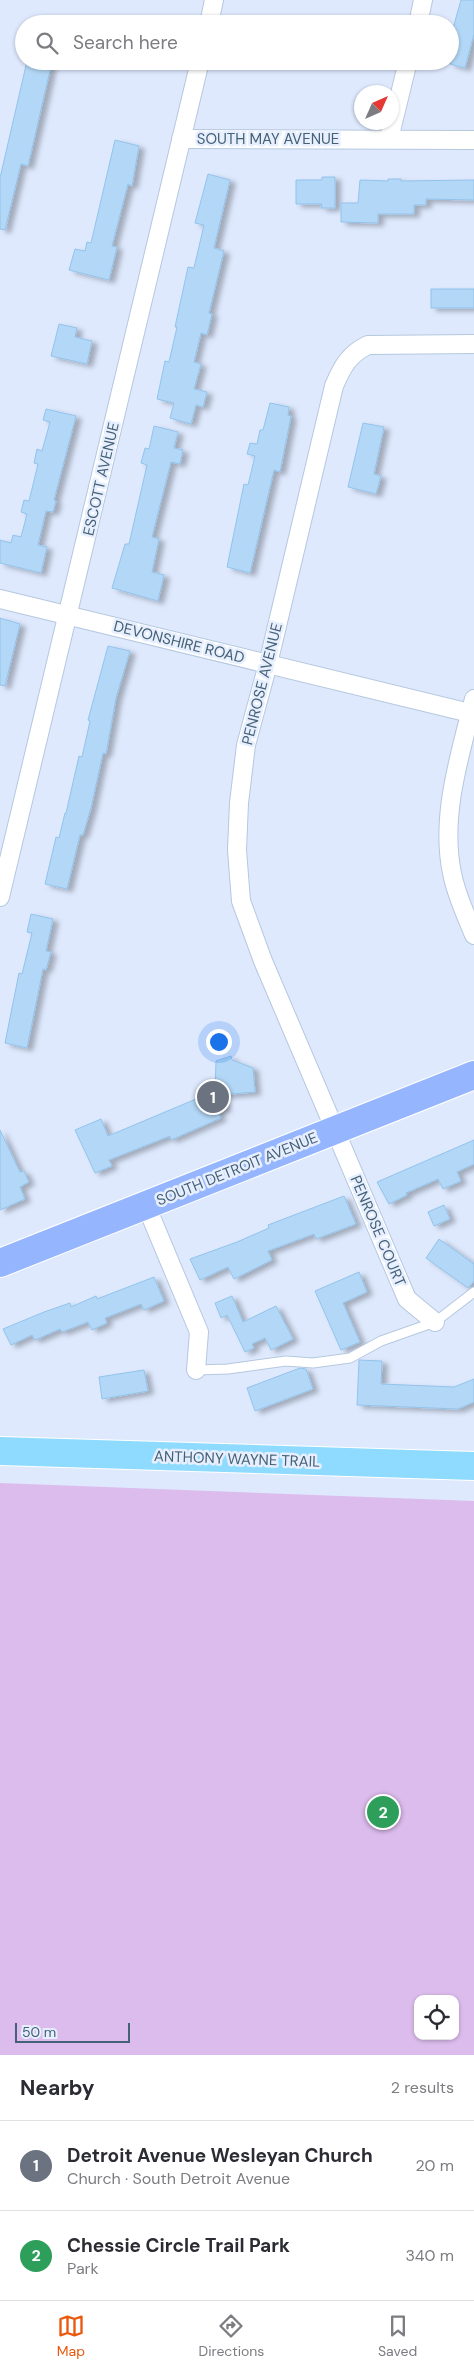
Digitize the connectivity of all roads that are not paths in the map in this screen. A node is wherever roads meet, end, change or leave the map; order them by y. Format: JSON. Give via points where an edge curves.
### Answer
{"nodes":[{"id":1,"x":214,"y":0,"type":"edge"},
{"id":2,"x":423,"y":0,"type":"edge"},
{"id":3,"x":211,"y":15,"type":"edge"},
{"id":4,"x":420,"y":15,"type":"edge"},
{"id":5,"x":198,"y":70,"type":"edge"},
{"id":6,"x":406,"y":70,"type":"edge"},
{"id":7,"x":181,"y":139,"type":"junction"},
{"id":8,"x":389,"y":139,"type":"junction"},
{"id":9,"x":474,"y":140,"type":"edge"},
{"id":10,"x":474,"y":344,"type":"edge"},
{"id":11,"x":0,"y":599,"type":"edge"},
{"id":12,"x":69,"y":616,"type":"junction"},
{"id":13,"x":268,"y":664,"type":"junction"},
{"id":14,"x":473,"y":709,"type":"edge"},
{"id":15,"x":0,"y":897,"type":"edge"},
{"id":16,"x":474,"y":935,"type":"edge"},
{"id":17,"x":474,"y":1075,"type":"edge"},
{"id":18,"x":334,"y":1130,"type":"junction"},
{"id":19,"x":146,"y":1205,"type":"junction"},
{"id":20,"x":0,"y":1263,"type":"edge"},
{"id":21,"x":474,"y":1292,"type":"edge"},
{"id":22,"x":435,"y":1322,"type":"junction"},
{"id":23,"x":196,"y":1370,"type":"joint"},
{"id":24,"x":0,"y":1451,"type":"edge"},
{"id":25,"x":474,"y":1466,"type":"edge"}],
"edges":[{"from":1,"to":3,"type":"street"},
{"from":2,"to":4,"type":"street"},
{"from":5,"to":7,"type":"street","name":"ESCOTT AVENUE"},
{"from":6,"to":8,"type":"street"},
{"from":7,"to":8,"type":"street","name":"SOUTH MAY AVENUE"},
{"from":7,"to":12,"type":"street","name":"ESCOTT AVENUE"},
{"from":8,"to":9,"type":"street","name":"SOUTH MAY AVENUE"},
{"from":10,"to":13,"type":"street","name":"PENROSE AVENUE","via":[[368,345],[354,352],[343,365],[334,386]]},
{"from":11,"to":12,"type":"street","name":"DEVONSHIRE ROAD"},
{"from":12,"to":13,"type":"street","name":"DEVONSHIRE ROAD"},
{"from":12,"to":15,"type":"street","name":"ESCOTT AVENUE"},
{"from":13,"to":14,"type":"street","name":"DEVONSHIRE ROAD"},
{"from":13,"to":18,"type":"street","name":"PENROSE AVENUE","via":[[246,745],[238,804],[241,901],[262,960]]},
{"from":14,"to":16,"type":"street","via":[[451,801],[448,842],[457,893]]},
{"from":17,"to":18,"type":"main road","name":"SOUTH DETROIT AVENUE"},
{"from":18,"to":19,"type":"main road","name":"SOUTH DETROIT AVENUE"},
{"from":18,"to":22,"type":"street","name":"PENROSE COURT","via":[[407,1299]]},
{"from":19,"to":20,"type":"main road","name":"SOUTH DETROIT AVENUE"},
{"from":19,"to":23,"type":"street","via":[[199,1332]]},
{"from":21,"to":22,"type":"lane"},
{"from":22,"to":23,"type":"lane","via":[[381,1341],[350,1358]]},
{"from":24,"to":25,"type":"highway","name":"ANTHONY WAYNE TRAIL"}]}
